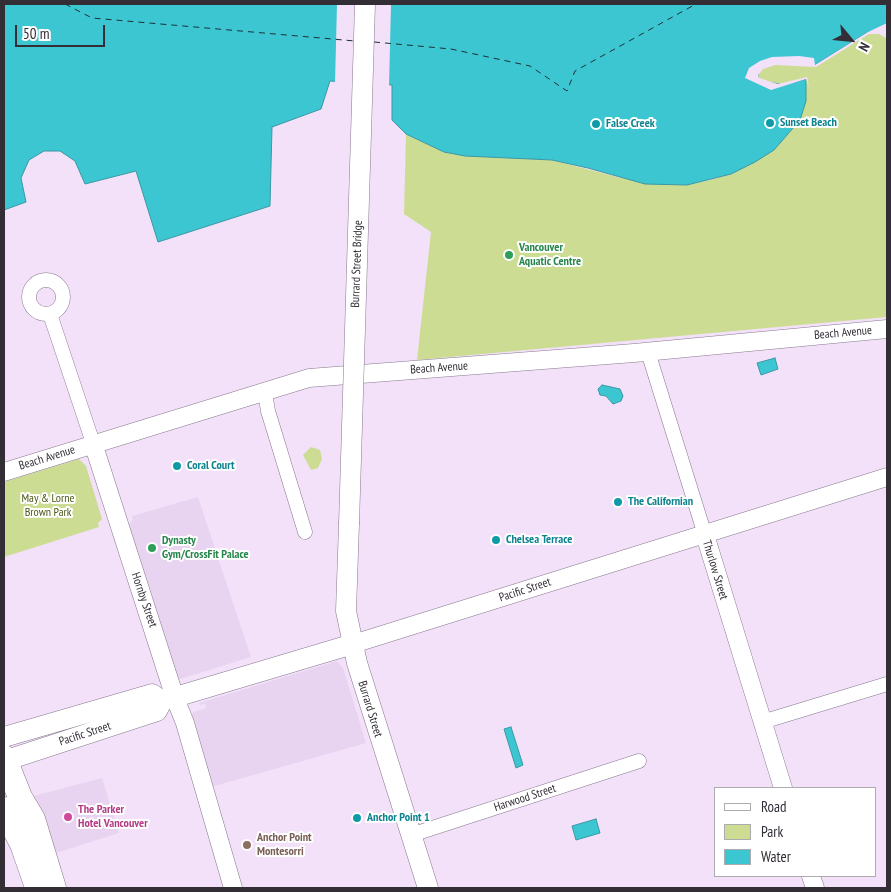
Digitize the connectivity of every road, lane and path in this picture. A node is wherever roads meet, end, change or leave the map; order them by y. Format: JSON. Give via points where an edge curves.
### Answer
{"nodes":[{"id":1,"x":364,"y":4,"type":"edge"},
{"id":2,"x":50,"y":314,"type":"dead end"},
{"id":3,"x":887,"y":329,"type":"edge"},
{"id":4,"x":648,"y":352,"type":"junction"},
{"id":5,"x":265,"y":393,"type":"junction"},
{"id":6,"x":93,"y":443,"type":"junction"},
{"id":7,"x":4,"y":472,"type":"edge"},
{"id":8,"x":887,"y":477,"type":"edge"},
{"id":9,"x":349,"y":524,"type":"joint"},
{"id":10,"x":305,"y":532,"type":"dead end"},
{"id":11,"x":704,"y":535,"type":"junction"},
{"id":12,"x":353,"y":644,"type":"junction"},
{"id":13,"x":887,"y":684,"type":"edge"},
{"id":14,"x":169,"y":700,"type":"junction"},
{"id":15,"x":762,"y":722,"type":"junction"},
{"id":16,"x":4,"y":736,"type":"edge"},
{"id":17,"x":4,"y":760,"type":"edge"},
{"id":18,"x":639,"y":761,"type":"dead end"},
{"id":19,"x":783,"y":787,"type":"edge"},
{"id":20,"x":4,"y":809,"type":"edge"},
{"id":21,"x":411,"y":835,"type":"junction"},
{"id":22,"x":38,"y":888,"type":"edge"},
{"id":23,"x":54,"y":888,"type":"edge"},
{"id":24,"x":233,"y":888,"type":"edge"},
{"id":25,"x":428,"y":888,"type":"edge"}],
"edges":[{"from":1,"to":9,"type":"main road","name":"Burrard Street Bridge","bridge":true},
{"from":2,"to":6,"type":"street","name":"Hornby Street"},
{"from":3,"to":4,"type":"street","name":"Beach Avenue"},
{"from":4,"to":5,"type":"street","name":"Beach Avenue","via":[[309,378]]},
{"from":4,"to":11,"type":"street","name":"Thurlow Street"},
{"from":5,"to":6,"type":"street","name":"Beach Avenue"},
{"from":5,"to":10,"type":"street"},
{"from":6,"to":7,"type":"street","name":"Beach Avenue"},
{"from":6,"to":14,"type":"street","name":"Hornby Street"},
{"from":8,"to":11,"type":"street","name":"Pacific Street"},
{"from":9,"to":12,"type":"main road","name":"Burrard Street","via":[[346,611]]},
{"from":11,"to":12,"type":"street","name":"Pacific Street"},
{"from":11,"to":15,"type":"street","name":"Thurlow Street"},
{"from":12,"to":14,"type":"main road","name":"Pacific Street"},
{"from":12,"to":21,"type":"main road","name":"Burrard Street"},
{"from":13,"to":15,"type":"street"},
{"from":14,"to":16,"type":"main road","name":"Pacific Street","via":[[152,694]]},
{"from":14,"to":17,"type":"main road","name":"Pacific Street","via":[[157,711]]},
{"from":14,"to":24,"type":"street","name":"Hornby Street","via":[[185,723]]},
{"from":15,"to":19,"type":"street","name":"Thurlow Street"},
{"from":17,"to":23,"type":"highway","via":[[32,820]]},
{"from":18,"to":21,"type":"street","name":"Harwood Street"},
{"from":20,"to":22,"type":"highway","via":[[22,844]]},
{"from":21,"to":25,"type":"main road","name":"Burrard Street"}]}
